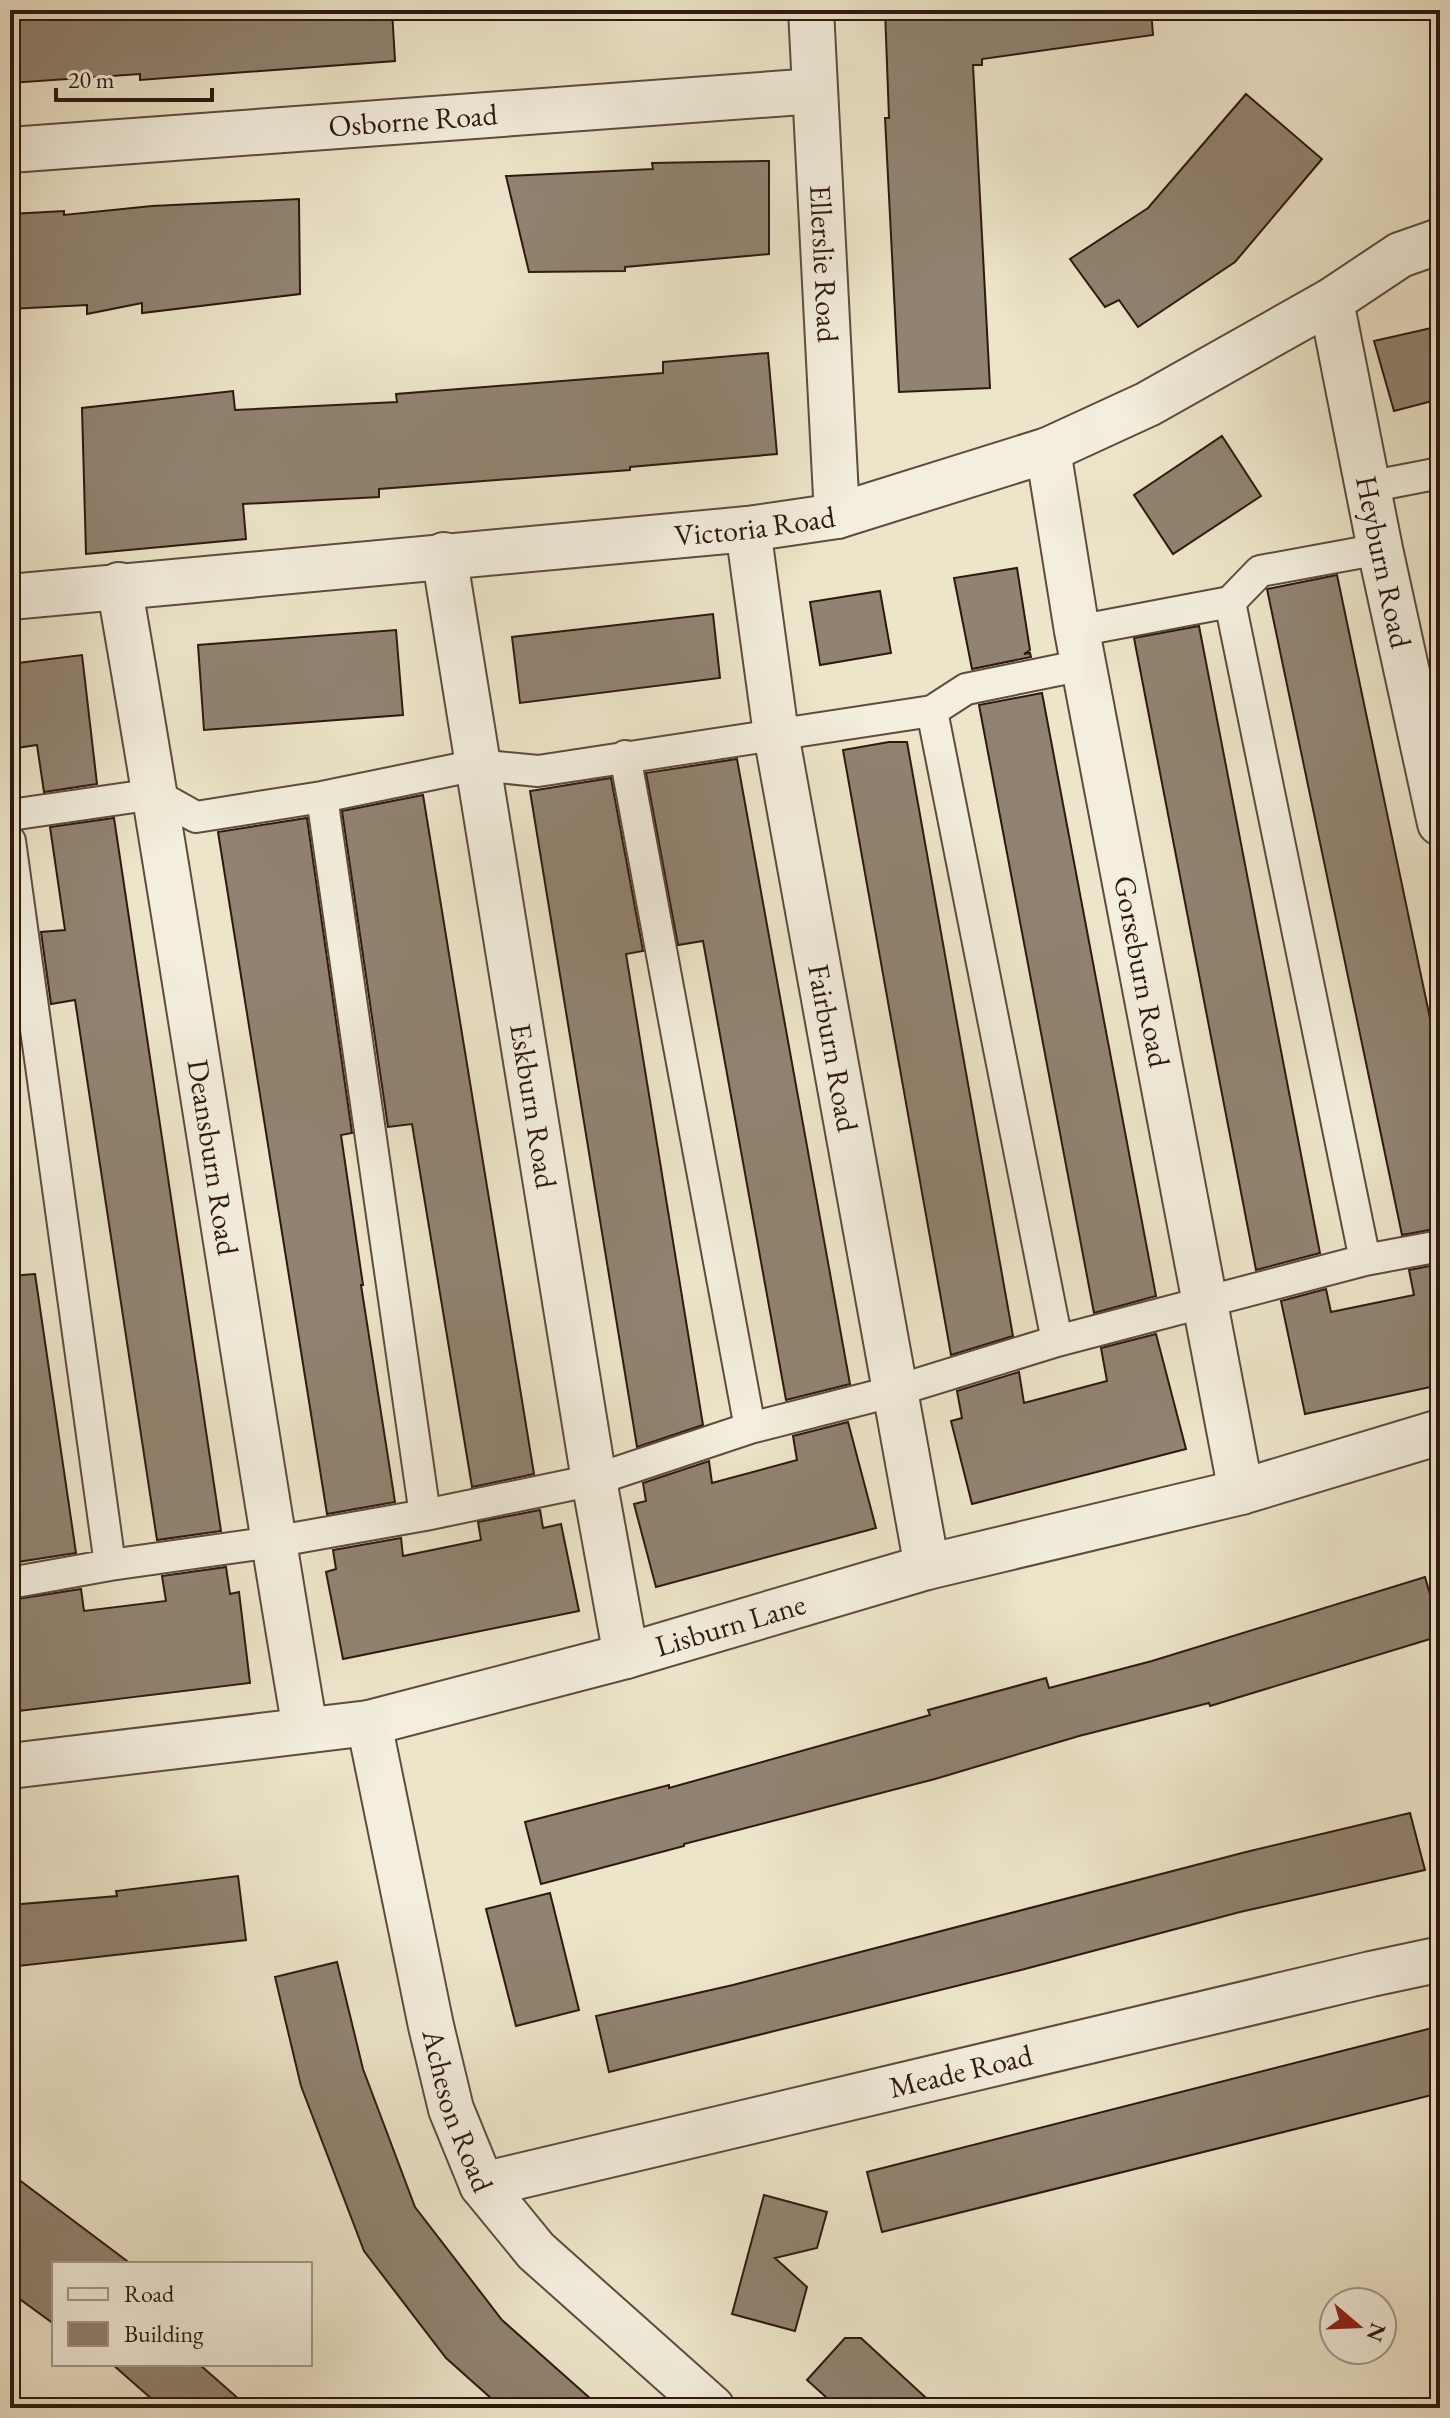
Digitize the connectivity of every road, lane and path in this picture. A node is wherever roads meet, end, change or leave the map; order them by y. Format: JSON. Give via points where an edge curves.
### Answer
{"nodes":[{"id":1,"x":811,"y":10,"type":"edge"},
{"id":2,"x":815,"y":91,"type":"junction"},
{"id":3,"x":10,"y":150,"type":"edge"},
{"id":4,"x":1440,"y":241,"type":"edge"},
{"id":5,"x":1331,"y":301,"type":"junction"},
{"id":6,"x":1048,"y":450,"type":"junction"},
{"id":7,"x":1440,"y":473,"type":"edge"},
{"id":8,"x":1368,"y":487,"type":"junction"},
{"id":9,"x":837,"y":516,"type":"junction"},
{"id":10,"x":748,"y":529,"type":"junction"},
{"id":11,"x":1380,"y":549,"type":"junction"},
{"id":12,"x":444,"y":555,"type":"junction"},
{"id":13,"x":119,"y":585,"type":"junction"},
{"id":14,"x":10,"y":597,"type":"edge"},
{"id":15,"x":1230,"y":602,"type":"junction"},
{"id":16,"x":1080,"y":648,"type":"junction"},
{"id":17,"x":932,"y":711,"type":"junction"},
{"id":18,"x":776,"y":734,"type":"junction"},
{"id":19,"x":625,"y":756,"type":"junction"},
{"id":20,"x":477,"y":765,"type":"junction"},
{"id":21,"x":155,"y":794,"type":"junction"},
{"id":22,"x":322,"y":797,"type":"junction"},
{"id":23,"x":10,"y":815,"type":"edge"},
{"id":24,"x":1440,"y":823,"type":"edge"},
{"id":25,"x":10,"y":841,"type":"edge"},
{"id":26,"x":1440,"y":1246,"type":"edge"},
{"id":27,"x":1365,"y":1260,"type":"junction"},
{"id":28,"x":1205,"y":1302,"type":"junction"},
{"id":29,"x":1057,"y":1341,"type":"junction"},
{"id":30,"x":895,"y":1391,"type":"junction"},
{"id":31,"x":750,"y":1428,"type":"junction"},
{"id":32,"x":1440,"y":1432,"type":"edge"},
{"id":33,"x":594,"y":1480,"type":"junction"},
{"id":34,"x":1241,"y":1492,"type":"junction"},
{"id":35,"x":425,"y":1515,"type":"junction"},
{"id":36,"x":273,"y":1542,"type":"junction"},
{"id":37,"x":110,"y":1565,"type":"junction"},
{"id":38,"x":927,"y":1567,"type":"junction"},
{"id":39,"x":10,"y":1581,"type":"edge"},
{"id":40,"x":626,"y":1656,"type":"junction"},
{"id":41,"x":369,"y":1723,"type":"junction"},
{"id":42,"x":305,"y":1729,"type":"junction"},
{"id":43,"x":10,"y":1766,"type":"edge"},
{"id":44,"x":1440,"y":1963,"type":"edge"},
{"id":45,"x":482,"y":2185,"type":"junction"},
{"id":46,"x":712,"y":2408,"type":"edge"}],
"edges":[{"from":1,"to":2,"type":"street","name":"Ellerslie Road"},
{"from":2,"to":3,"type":"street","name":"Osborne Road"},
{"from":2,"to":9,"type":"street","name":"Ellerslie Road"},
{"from":4,"to":5,"type":"street","name":"Victoria Road","via":[[1400,255]]},
{"from":5,"to":6,"type":"street","name":"Victoria Road","via":[[1148,404]]},
{"from":5,"to":8,"type":"street","name":"Heyburn Road"},
{"from":6,"to":9,"type":"street","name":"Victoria Road"},
{"from":6,"to":16,"type":"street","name":"Gorseburn Road"},
{"from":7,"to":8,"type":"lane"},
{"from":8,"to":11,"type":"street","name":"Heyburn Road"},
{"from":9,"to":10,"type":"street","name":"Victoria Road"},
{"from":10,"to":12,"type":"street","name":"Victoria Road"},
{"from":10,"to":18,"type":"street","name":"Fairburn Road"},
{"from":11,"to":15,"type":"lane","via":[[1260,571]]},
{"from":11,"to":24,"type":"street","name":"Heyburn Road"},
{"from":12,"to":13,"type":"street","name":"Victoria Road"},
{"from":12,"to":20,"type":"street","name":"Eskburn Road"},
{"from":13,"to":14,"type":"street","name":"Victoria Road"},
{"from":13,"to":21,"type":"street","name":"Deansburn Road"},
{"from":15,"to":16,"type":"lane"},
{"from":15,"to":27,"type":"lane"},
{"from":16,"to":17,"type":"lane","via":[[966,689]]},
{"from":16,"to":28,"type":"street","name":"Gorseburn Road"},
{"from":17,"to":18,"type":"lane"},
{"from":17,"to":29,"type":"lane"},
{"from":18,"to":19,"type":"lane"},
{"from":18,"to":30,"type":"street","name":"Fairburn Road"},
{"from":19,"to":20,"type":"lane","via":[[538,771]]},
{"from":19,"to":31,"type":"lane"},
{"from":20,"to":22,"type":"lane"},
{"from":20,"to":33,"type":"street","name":"Eskburn Road"},
{"from":21,"to":22,"type":"lane","via":[[196,817]]},
{"from":21,"to":23,"type":"lane"},
{"from":21,"to":36,"type":"street","name":"Deansburn Road"},
{"from":22,"to":35,"type":"lane"},
{"from":25,"to":37,"type":"lane"},
{"from":26,"to":27,"type":"lane"},
{"from":27,"to":28,"type":"lane"},
{"from":28,"to":29,"type":"lane"},
{"from":28,"to":34,"type":"street","name":"Gorseburn Road"},
{"from":29,"to":30,"type":"lane"},
{"from":30,"to":31,"type":"lane"},
{"from":30,"to":38,"type":"street","name":"Fairburn Road"},
{"from":31,"to":33,"type":"lane"},
{"from":32,"to":34,"type":"street","name":"Lisburn Lane"},
{"from":33,"to":35,"type":"lane"},
{"from":33,"to":40,"type":"street","name":"Eskburn Road"},
{"from":34,"to":38,"type":"street","name":"Lisburn Lane"},
{"from":35,"to":36,"type":"lane"},
{"from":36,"to":37,"type":"lane"},
{"from":36,"to":42,"type":"street","name":"Deansburn Road"},
{"from":37,"to":39,"type":"lane"},
{"from":38,"to":40,"type":"street","name":"Lisburn Lane"},
{"from":40,"to":41,"type":"street","name":"Lisburn Lane"},
{"from":41,"to":42,"type":"street","name":"Lisburn Lane"},
{"from":41,"to":45,"type":"street","name":"Acheson Road","via":[[451,2109]]},
{"from":42,"to":43,"type":"street","name":"Lisburn Lane"},
{"from":44,"to":45,"type":"street","name":"Meade Road","via":[[1371,1974]]},
{"from":45,"to":46,"type":"street","name":"Acheson Road","via":[[536,2251]]}]}
